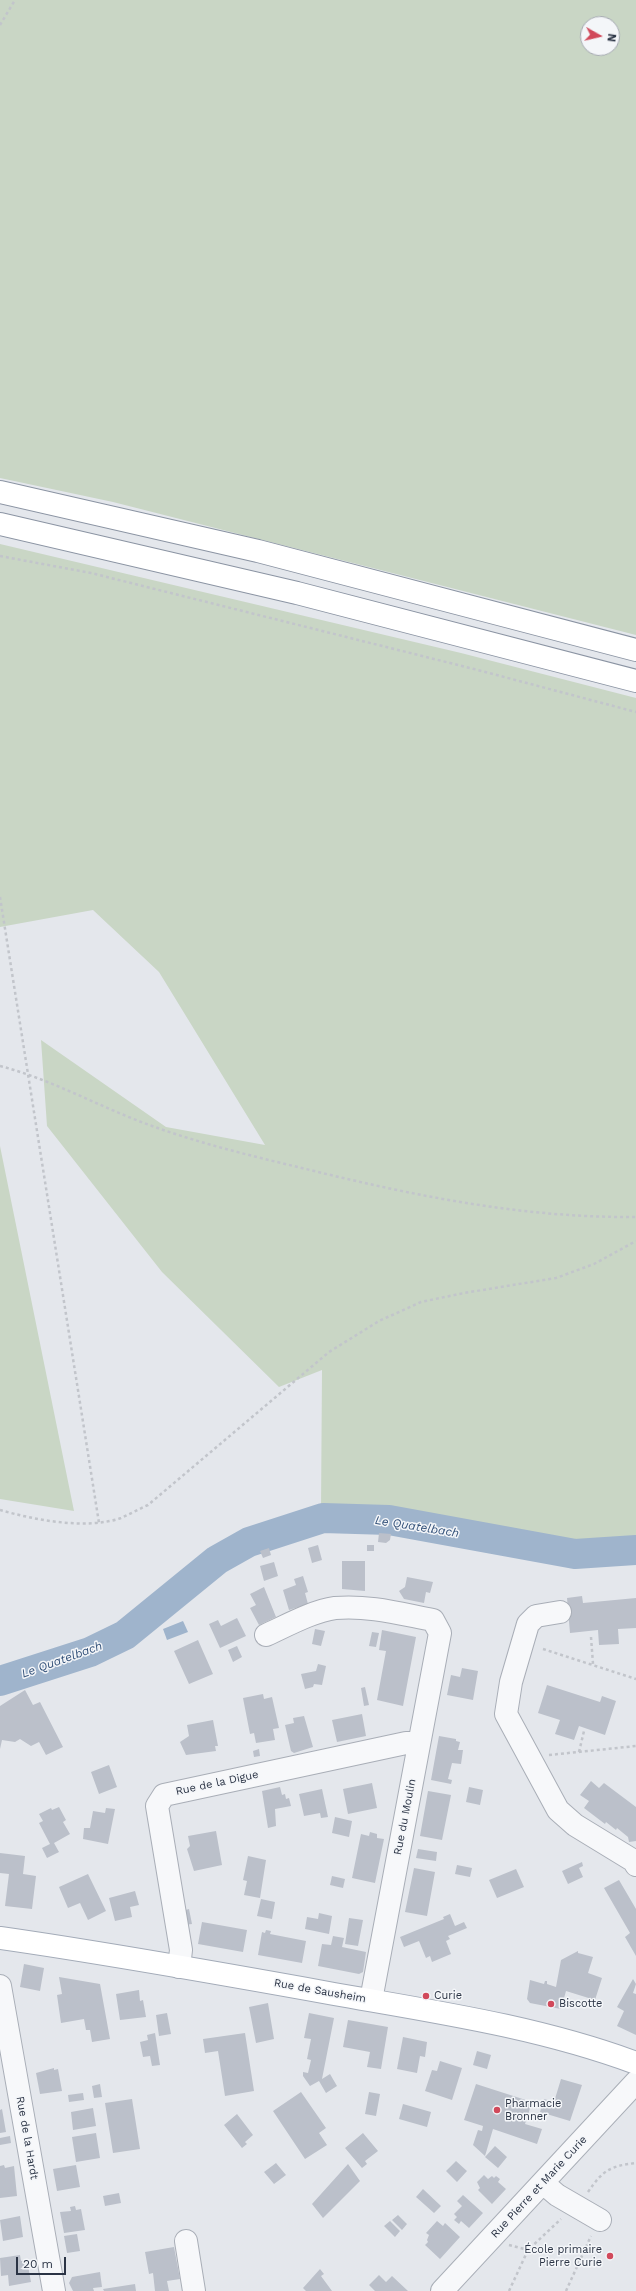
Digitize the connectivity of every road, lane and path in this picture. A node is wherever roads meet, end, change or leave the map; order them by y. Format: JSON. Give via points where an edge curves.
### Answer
{"nodes":[{"id":1,"x":15,"y":0,"type":"edge"},
{"id":2,"x":0,"y":25,"type":"edge"},
{"id":3,"x":0,"y":492,"type":"edge"},
{"id":4,"x":0,"y":524,"type":"edge"},
{"id":5,"x":0,"y":556,"type":"edge"},
{"id":6,"x":636,"y":650,"type":"edge"},
{"id":7,"x":636,"y":681,"type":"edge"},
{"id":8,"x":636,"y":712,"type":"edge"},
{"id":9,"x":0,"y":897,"type":"edge"},
{"id":10,"x":0,"y":1066,"type":"edge"},
{"id":11,"x":27,"y":1073,"type":"junction"},
{"id":12,"x":636,"y":1217,"type":"edge"},
{"id":13,"x":636,"y":1241,"type":"edge"},
{"id":14,"x":0,"y":1510,"type":"edge"},
{"id":15,"x":99,"y":1523,"type":"junction"},
{"id":16,"x":560,"y":1612,"type":"dead end"},
{"id":17,"x":266,"y":1635,"type":"dead end"},
{"id":18,"x":591,"y":1637,"type":"dead end"},
{"id":19,"x":543,"y":1649,"type":"dead end"},
{"id":20,"x":593,"y":1665,"type":"junction"},
{"id":21,"x":636,"y":1678,"type":"edge"},
{"id":22,"x":584,"y":1731,"type":"dead end"},
{"id":23,"x":419,"y":1743,"type":"junction"},
{"id":24,"x":636,"y":1746,"type":"edge"},
{"id":25,"x":579,"y":1752,"type":"junction"},
{"id":26,"x":532,"y":1763,"type":"junction"},
{"id":27,"x":636,"y":1865,"type":"edge"},
{"id":28,"x":0,"y":1938,"type":"edge"},
{"id":29,"x":179,"y":1967,"type":"junction"},
{"id":30,"x":0,"y":1986,"type":"edge"},
{"id":31,"x":371,"y":2000,"type":"junction"},
{"id":32,"x":636,"y":2063,"type":"edge"},
{"id":33,"x":636,"y":2082,"type":"edge"},
{"id":34,"x":543,"y":2183,"type":"junction"},
{"id":35,"x":599,"y":2220,"type":"joint"},
{"id":36,"x":186,"y":2241,"type":"dead end"},
{"id":37,"x":453,"y":2287,"type":"edge"},
{"id":38,"x":54,"y":2291,"type":"edge"},
{"id":39,"x":194,"y":2291,"type":"edge"},
{"id":40,"x":566,"y":2291,"type":"edge"}],
"edges":[{"from":1,"to":2,"type":"path"},
{"from":3,"to":6,"type":"main road","via":[[266,553]]},
{"from":4,"to":7,"type":"main road","via":[[297,592]]},
{"from":5,"to":8,"type":"path","via":[[91,572]]},
{"from":9,"to":11,"type":"path"},
{"from":10,"to":11,"type":"path"},
{"from":11,"to":12,"type":"path","via":[[144,1123],[174,1133],[217,1147],[348,1179],[478,1206],[532,1212]]},
{"from":11,"to":15,"type":"path"},
{"from":13,"to":15,"type":"path","via":[[594,1264],[556,1278],[464,1292],[421,1302],[379,1321],[329,1352],[148,1505],[120,1518]]},
{"from":14,"to":15,"type":"path","via":[[69,1523]]},
{"from":16,"to":26,"type":"street","via":[[536,1616],[528,1624],[511,1682],[506,1714]]},
{"from":17,"to":23,"type":"street","name":"Rue du Moulin","via":[[334,1608],[371,1608],[433,1620],[440,1633]]},
{"from":18,"to":20,"type":"path"},
{"from":19,"to":20,"type":"path"},
{"from":20,"to":21,"type":"path"},
{"from":22,"to":25,"type":"path"},
{"from":23,"to":29,"type":"street","name":"Rue de la Digue","via":[[406,1743],[164,1795],[157,1806],[181,1950]]},
{"from":23,"to":31,"type":"street","name":"Rue du Moulin"},
{"from":24,"to":25,"type":"path"},
{"from":25,"to":26,"type":"path","via":[[552,1754]]},
{"from":26,"to":27,"type":"street","via":[[558,1810],[575,1825],[634,1861]]},
{"from":28,"to":29,"type":"main road","name":"Rue de Sausheim"},
{"from":29,"to":31,"type":"main road","name":"Rue de Sausheim"},
{"from":30,"to":38,"type":"street","name":"Rue de la Hardt"},
{"from":31,"to":32,"type":"main road","name":"Rue de Sausheim","via":[[570,2040]]},
{"from":33,"to":34,"type":"street","name":"Rue Pierre et Marie Curie"},
{"from":34,"to":35,"type":"street","via":[[557,2195]]},
{"from":34,"to":37,"type":"street","name":"Rue Pierre et Marie Curie"},
{"from":35,"to":40,"type":"path"},
{"from":36,"to":39,"type":"street"}]}
